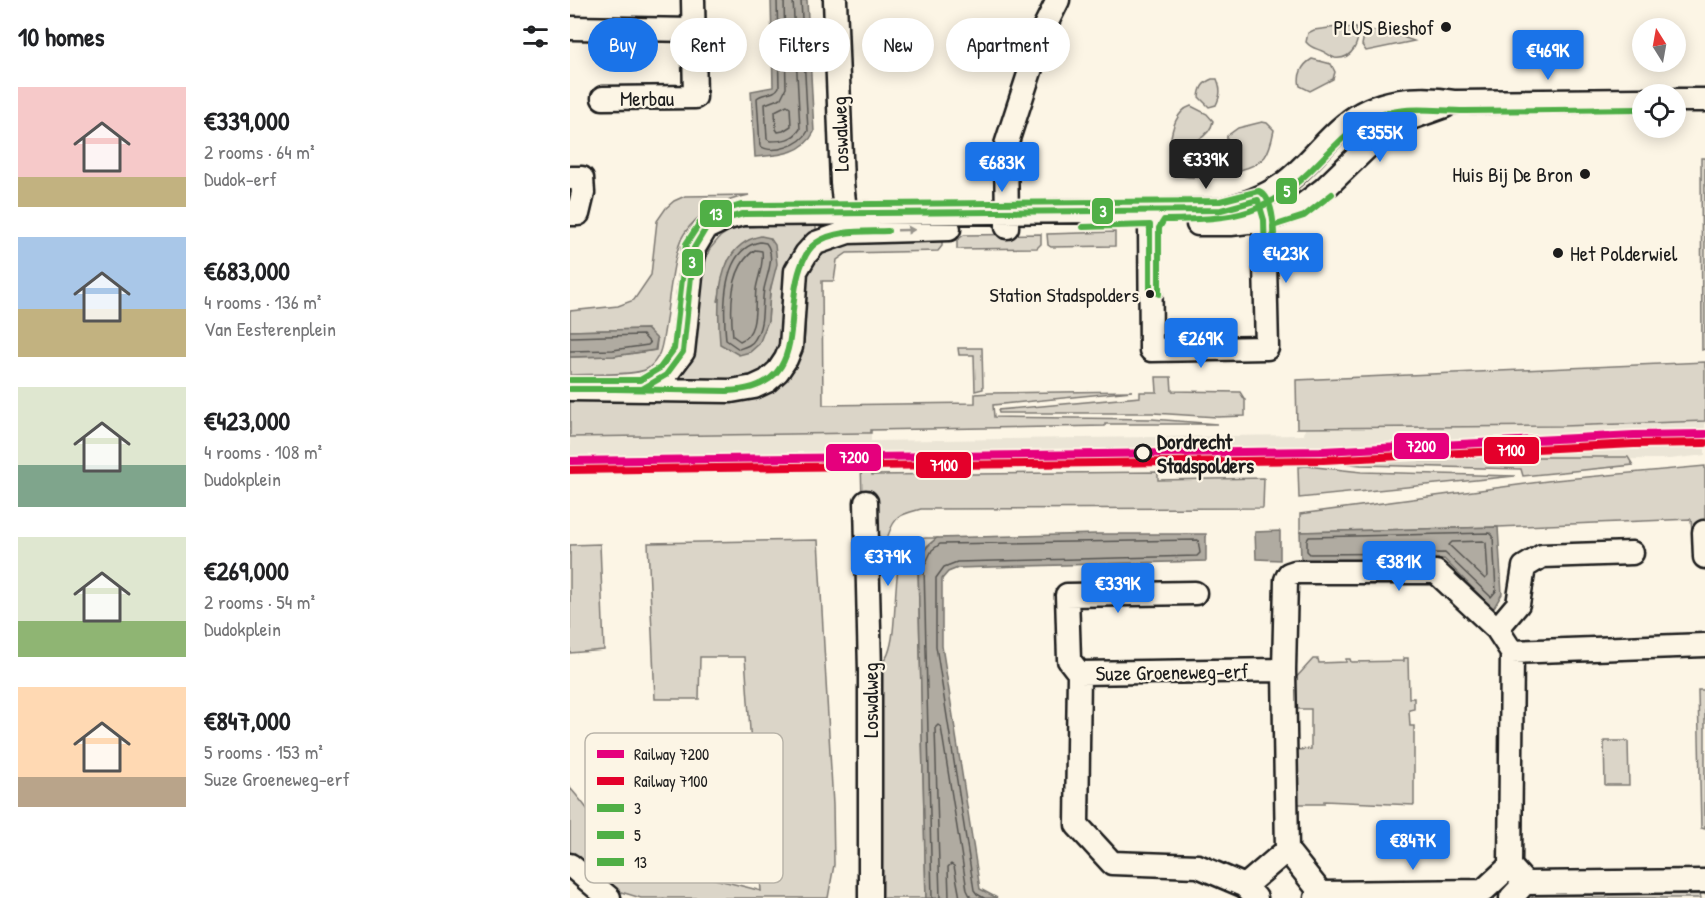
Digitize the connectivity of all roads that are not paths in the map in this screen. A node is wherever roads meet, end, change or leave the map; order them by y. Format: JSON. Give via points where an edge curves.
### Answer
{"nodes":[{"id":1,"x":693,"y":0,"type":"edge"},
{"id":2,"x":836,"y":0,"type":"edge"},
{"id":3,"x":1058,"y":0,"type":"edge"},
{"id":4,"x":694,"y":18,"type":"edge"},
{"id":5,"x":570,"y":28,"type":"edge"},
{"id":6,"x":670,"y":30,"type":"edge"},
{"id":7,"x":695,"y":72,"type":"edge"},
{"id":8,"x":603,"y":98,"type":"dead end"},
{"id":9,"x":1632,"y":100,"type":"edge"},
{"id":10,"x":1686,"y":100,"type":"edge"},
{"id":11,"x":1705,"y":100,"type":"edge"},
{"id":12,"x":1455,"y":102,"type":"junction"},
{"id":13,"x":570,"y":178,"type":"edge"},
{"id":14,"x":1261,"y":210,"type":"junction"},
{"id":15,"x":570,"y":214,"type":"edge"},
{"id":16,"x":1154,"y":218,"type":"junction"},
{"id":17,"x":1007,"y":221,"type":"junction"},
{"id":18,"x":847,"y":223,"type":"junction"},
{"id":19,"x":570,"y":389,"type":"edge"},
{"id":20,"x":642,"y":389,"type":"junction"},
{"id":21,"x":866,"y":502,"type":"dead end"},
{"id":22,"x":1704,"y":532,"type":"edge"},
{"id":23,"x":1632,"y":554,"type":"dead end"},
{"id":24,"x":1705,"y":557,"type":"edge"},
{"id":25,"x":1195,"y":593,"type":"dead end"},
{"id":26,"x":1497,"y":629,"type":"junction"},
{"id":27,"x":1705,"y":645,"type":"edge"},
{"id":28,"x":1512,"y":652,"type":"junction"},
{"id":29,"x":1284,"y":670,"type":"junction"},
{"id":30,"x":1079,"y":673,"type":"junction"},
{"id":31,"x":1287,"y":850,"type":"junction"},
{"id":32,"x":570,"y":865,"type":"edge"},
{"id":33,"x":1510,"y":866,"type":"junction"},
{"id":34,"x":585,"y":878,"type":"edge"},
{"id":35,"x":1705,"y":880,"type":"edge"},
{"id":36,"x":591,"y":883,"type":"edge"},
{"id":37,"x":1518,"y":890,"type":"edge"},
{"id":38,"x":1251,"y":892,"type":"edge"},
{"id":39,"x":1487,"y":894,"type":"edge"},
{"id":40,"x":1319,"y":895,"type":"edge"},
{"id":41,"x":609,"y":898,"type":"edge"},
{"id":42,"x":870,"y":898,"type":"edge"}],
"edges":[{"from":1,"to":4,"type":"street","name":"Merbau"},
{"from":2,"to":18,"type":"street","name":"Loswalweg","via":[[842,183]]},
{"from":3,"to":17,"type":"street","via":[[1044,28],[1006,144]]},
{"from":5,"to":6,"type":"street"},
{"from":7,"to":8,"type":"street","name":"Merbau","via":[[695,97]]},
{"from":9,"to":12,"type":"street"},
{"from":10,"to":11,"type":"street"},
{"from":12,"to":14,"type":"street","via":[[1389,126],[1310,201],[1288,213]]},
{"from":12,"to":14,"type":"street","via":[[1395,101],[1374,107],[1346,123]]},
{"from":13,"to":15,"type":"street","via":[[582,178],[583,193],[578,214]]},
{"from":14,"to":16,"type":"street","via":[[1231,224]]},
{"from":14,"to":16,"type":"street","via":[[1267,348],[1151,350]]},
{"from":16,"to":17,"type":"street"},
{"from":17,"to":18,"type":"street"},
{"from":18,"to":20,"type":"street","via":[[816,243],[796,272],[791,347],[782,365],[767,381],[731,391]]},
{"from":18,"to":20,"type":"street","via":[[743,214],[706,228],[694,248],[683,352],[666,375]]},
{"from":19,"to":20,"type":"street"},
{"from":21,"to":42,"type":"street","name":"Loswalweg"},
{"from":22,"to":24,"type":"street"},
{"from":23,"to":26,"type":"street","via":[[1542,556],[1524,567],[1518,604]]},
{"from":25,"to":30,"type":"street","via":[[1067,594],[1069,660]]},
{"from":26,"to":28,"type":"street"},
{"from":26,"to":29,"type":"street","via":[[1436,572],[1295,572],[1286,580]]},
{"from":27,"to":28,"type":"street"},
{"from":28,"to":33,"type":"street"},
{"from":29,"to":30,"type":"street","name":"Suze Groeneweg-erf"},
{"from":29,"to":31,"type":"street"},
{"from":30,"to":38,"type":"street","name":"Suze Groeneweg-erf","via":[[1077,825],[1112,863],[1198,866]]},
{"from":31,"to":38,"type":"street","name":"Suze Groeneweg-erf"},
{"from":31,"to":40,"type":"street"},
{"from":32,"to":34,"type":"street"},
{"from":33,"to":37,"type":"street"},
{"from":33,"to":39,"type":"street"},
{"from":35,"to":37,"type":"street"},
{"from":36,"to":41,"type":"street"},
{"from":39,"to":40,"type":"street"}]}
